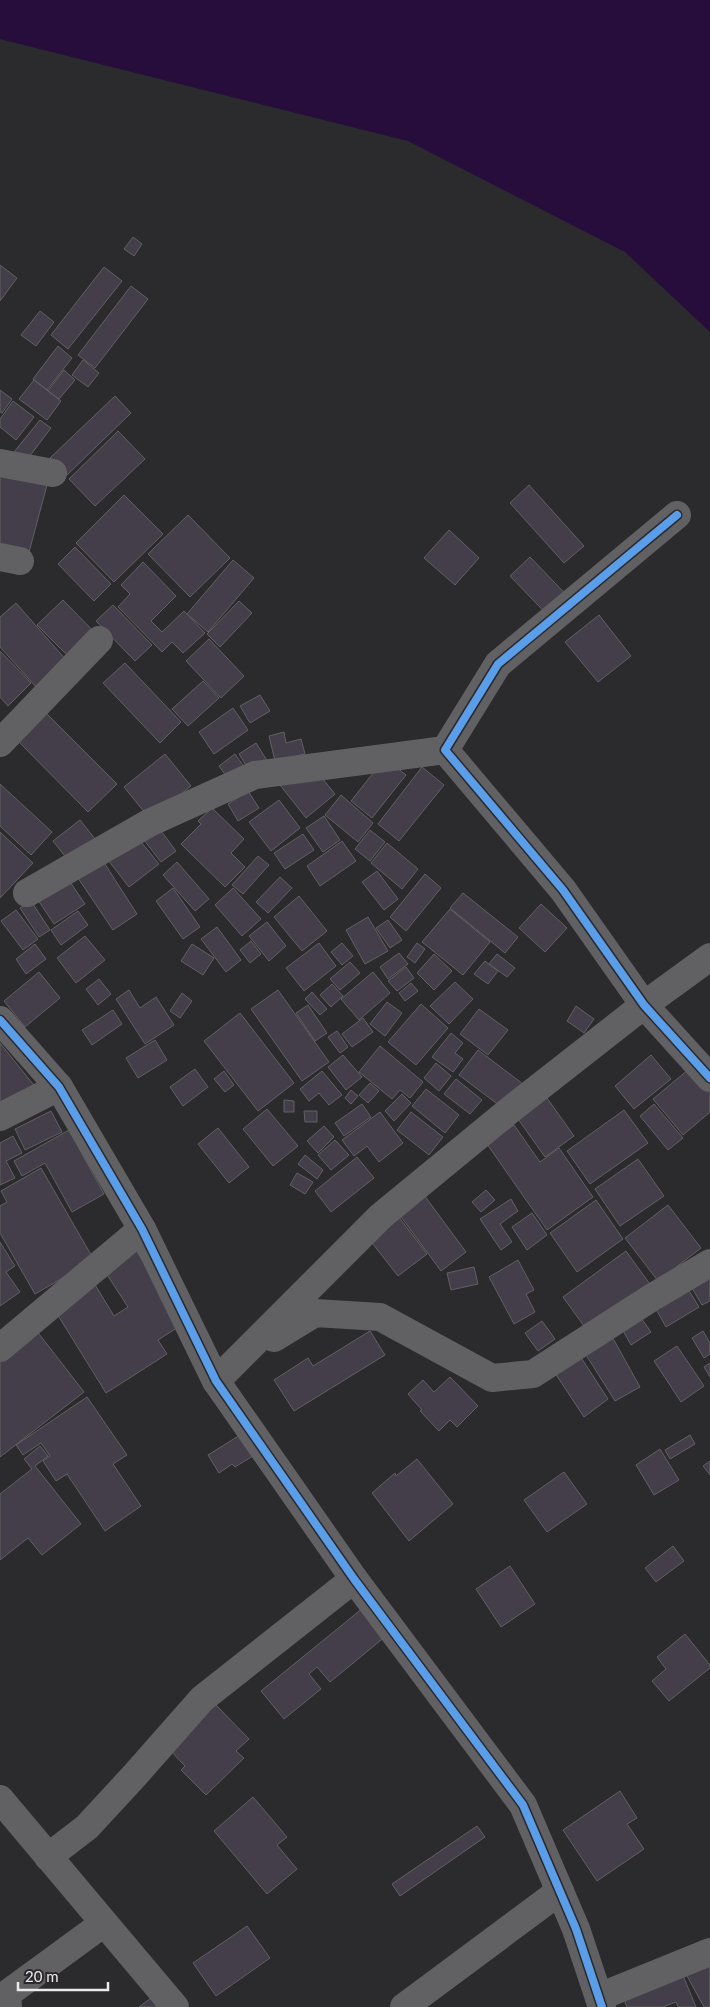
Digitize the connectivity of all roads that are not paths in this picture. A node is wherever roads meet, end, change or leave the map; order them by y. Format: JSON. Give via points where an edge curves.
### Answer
{"nodes":[{"id":1,"x":0,"y":463,"type":"edge"},
{"id":2,"x":52,"y":473,"type":"dead end"},
{"id":3,"x":677,"y":515,"type":"dead end"},
{"id":4,"x":99,"y":640,"type":"dead end"},
{"id":5,"x":0,"y":743,"type":"edge"},
{"id":6,"x":446,"y":750,"type":"junction"},
{"id":7,"x":27,"y":893,"type":"dead end"},
{"id":8,"x":710,"y":957,"type":"edge"},
{"id":9,"x":644,"y":1005,"type":"junction"},
{"id":10,"x":0,"y":1020,"type":"edge"},
{"id":11,"x":710,"y":1078,"type":"edge"},
{"id":12,"x":60,"y":1087,"type":"junction"},
{"id":13,"x":0,"y":1117,"type":"edge"},
{"id":14,"x":142,"y":1229,"type":"junction"},
{"id":15,"x":710,"y":1262,"type":"edge"},
{"id":16,"x":0,"y":1348,"type":"edge"},
{"id":17,"x":225,"y":1372,"type":"junction"},
{"id":18,"x":354,"y":1579,"type":"junction"},
{"id":19,"x":0,"y":1800,"type":"edge"},
{"id":20,"x":48,"y":1857,"type":"junction"},
{"id":21,"x":560,"y":1891,"type":"junction"},
{"id":22,"x":104,"y":1923,"type":"junction"},
{"id":23,"x":710,"y":1952,"type":"edge"},
{"id":24,"x":600,"y":2002,"type":"edge"},
{"id":25,"x":8,"y":2007,"type":"edge"},
{"id":26,"x":175,"y":2007,"type":"edge"},
{"id":27,"x":404,"y":2007,"type":"edge"}],
"edges":[{"from":1,"to":2,"type":"street"},
{"from":3,"to":6,"type":"street","via":[[498,664]]},
{"from":4,"to":5,"type":"street"},
{"from":6,"to":7,"type":"street","via":[[255,775],[149,823]]},
{"from":6,"to":9,"type":"street","via":[[563,890]]},
{"from":8,"to":9,"type":"street"},
{"from":9,"to":11,"type":"street"},
{"from":9,"to":17,"type":"street","via":[[381,1216]]},
{"from":10,"to":12,"type":"street"},
{"from":12,"to":13,"type":"street"},
{"from":12,"to":14,"type":"street"},
{"from":14,"to":16,"type":"street"},
{"from":14,"to":17,"type":"street"},
{"from":15,"to":17,"type":"street","via":[[533,1374],[492,1378],[380,1317],[315,1313]]},
{"from":17,"to":18,"type":"street"},
{"from":18,"to":20,"type":"street","via":[[202,1698],[87,1827]]},
{"from":18,"to":21,"type":"street","via":[[523,1805]]},
{"from":19,"to":20,"type":"street"},
{"from":20,"to":22,"type":"street"},
{"from":21,"to":24,"type":"street"},
{"from":21,"to":27,"type":"street"},
{"from":22,"to":25,"type":"street","via":[[7,1994]]},
{"from":22,"to":26,"type":"street"},
{"from":23,"to":24,"type":"street"}]}
